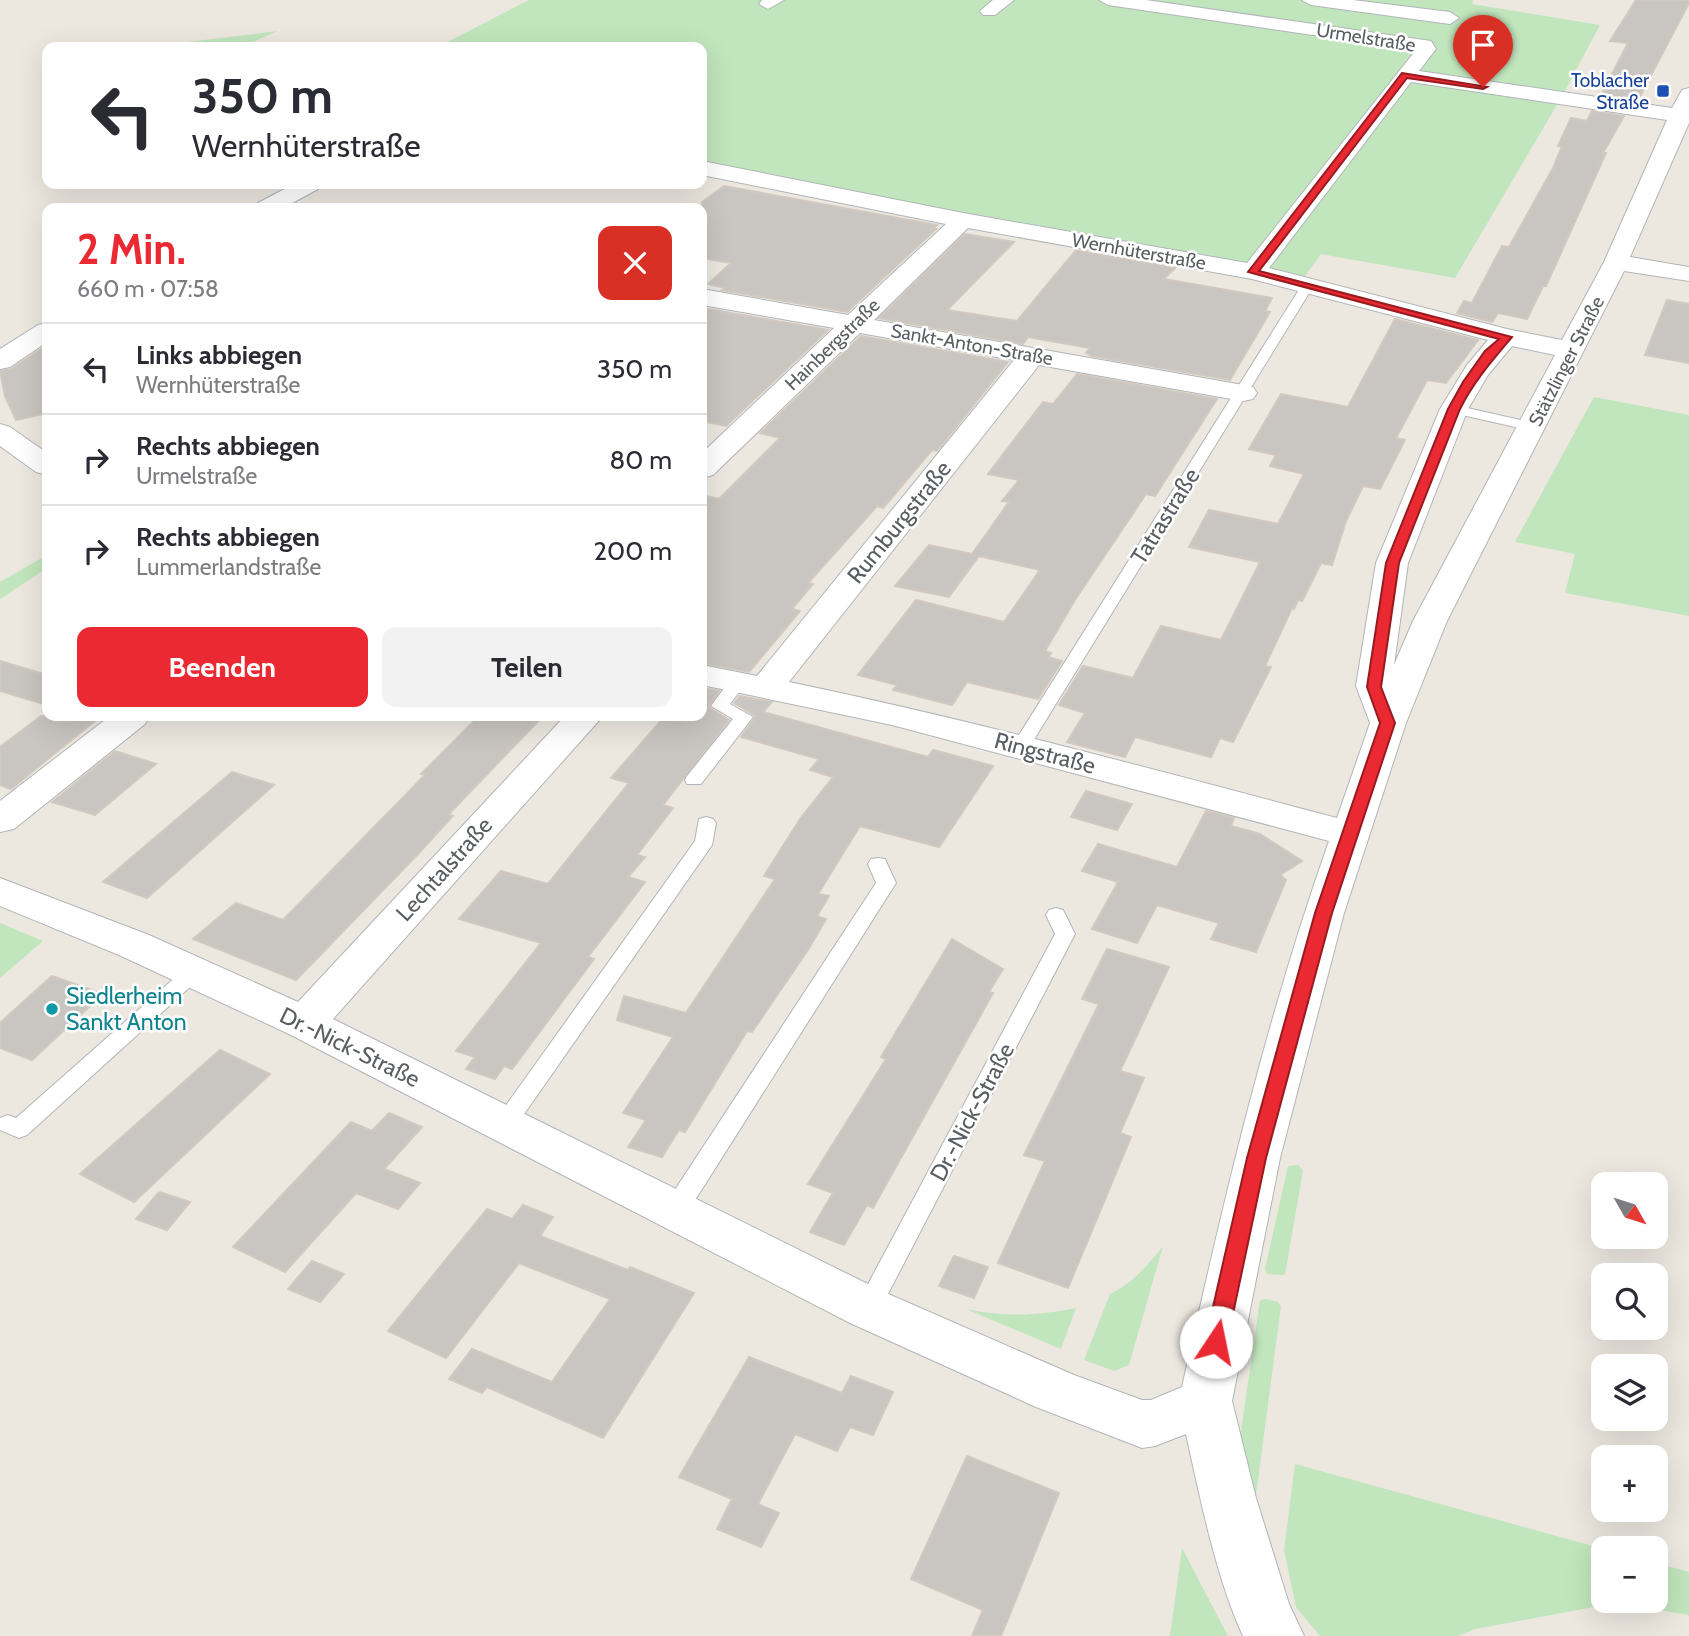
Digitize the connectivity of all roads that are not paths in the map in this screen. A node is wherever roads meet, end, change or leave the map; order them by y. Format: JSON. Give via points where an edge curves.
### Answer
{"nodes":[{"id":1,"x":1005,"y":0,"type":"edge"},
{"id":2,"x":1108,"y":0,"type":"edge"},
{"id":3,"x":1311,"y":0,"type":"edge"},
{"id":4,"x":1464,"y":0,"type":"edge"},
{"id":5,"x":1157,"y":4,"type":"edge"},
{"id":6,"x":989,"y":11,"type":"dead end"},
{"id":7,"x":1451,"y":18,"type":"junction"},
{"id":8,"x":1131,"y":22,"type":"dead end"},
{"id":9,"x":1424,"y":45,"type":"junction"},
{"id":10,"x":1405,"y":75,"type":"junction"},
{"id":11,"x":1686,"y":109,"type":"edge"},
{"id":12,"x":707,"y":169,"type":"edge"},
{"id":13,"x":301,"y":189,"type":"edge"},
{"id":14,"x":275,"y":203,"type":"edge"},
{"id":15,"x":963,"y":220,"type":"junction"},
{"id":16,"x":1616,"y":262,"type":"junction"},
{"id":17,"x":1253,"y":272,"type":"junction"},
{"id":18,"x":1689,"y":274,"type":"edge"},
{"id":19,"x":1308,"y":285,"type":"junction"},
{"id":20,"x":707,"y":298,"type":"edge"},
{"id":21,"x":853,"y":323,"type":"junction"},
{"id":22,"x":42,"y":334,"type":"edge"},
{"id":23,"x":1506,"y":337,"type":"junction"},
{"id":24,"x":1572,"y":350,"type":"junction"},
{"id":25,"x":1033,"y":355,"type":"junction"},
{"id":26,"x":0,"y":361,"type":"edge"},
{"id":27,"x":1242,"y":393,"type":"junction"},
{"id":28,"x":1454,"y":409,"type":"junction"},
{"id":29,"x":1533,"y":426,"type":"junction"},
{"id":30,"x":0,"y":433,"type":"edge"},
{"id":31,"x":40,"y":455,"type":"edge"},
{"id":32,"x":707,"y":464,"type":"edge"},
{"id":33,"x":1384,"y":612,"type":"junction"},
{"id":34,"x":1430,"y":621,"type":"junction"},
{"id":35,"x":707,"y":677,"type":"edge"},
{"id":36,"x":751,"y":686,"type":"junction"},
{"id":37,"x":126,"y":721,"type":"edge"},
{"id":38,"x":580,"y":721,"type":"edge"},
{"id":39,"x":1388,"y":723,"type":"junction"},
{"id":40,"x":1021,"y":746,"type":"junction"},
{"id":41,"x":694,"y":780,"type":"dead end"},
{"id":42,"x":0,"y":820,"type":"edge"},
{"id":43,"x":706,"y":823,"type":"dead end"},
{"id":44,"x":1349,"y":834,"type":"junction"},
{"id":45,"x":878,"y":864,"type":"dead end"},
{"id":46,"x":0,"y":891,"type":"edge"},
{"id":47,"x":1056,"y":915,"type":"dead end"},
{"id":48,"x":194,"y":972,"type":"junction"},
{"id":49,"x":304,"y":1023,"type":"junction"},
{"id":50,"x":8,"y":1124,"type":"dead end"},
{"id":51,"x":505,"y":1124,"type":"junction"},
{"id":52,"x":676,"y":1209,"type":"junction"},
{"id":53,"x":868,"y":1308,"type":"junction"},
{"id":54,"x":1205,"y":1401,"type":"junction"},
{"id":55,"x":1275,"y":1636,"type":"edge"}],
"edges":[{"from":1,"to":6,"type":"street"},
{"from":2,"to":5,"type":"street","name":"Urmelstraße"},
{"from":3,"to":7,"type":"street"},
{"from":4,"to":7,"type":"street"},
{"from":5,"to":8,"type":"street"},
{"from":5,"to":9,"type":"street","name":"Urmelstraße"},
{"from":7,"to":9,"type":"street","via":[[1432,43]]},
{"from":9,"to":10,"type":"street","name":"Urmelstraße","via":[[1426,49]]},
{"from":10,"to":11,"type":"street"},
{"from":10,"to":17,"type":"street","name":"Urmelstraße"},
{"from":11,"to":16,"type":"street","name":"Stätzlinger Straße"},
{"from":12,"to":15,"type":"street","name":"Wernhüterstraße"},
{"from":13,"to":14,"type":"street"},
{"from":15,"to":17,"type":"street","name":"Wernhüterstraße"},
{"from":15,"to":21,"type":"street","name":"Hainbergstraße"},
{"from":16,"to":18,"type":"street"},
{"from":16,"to":24,"type":"street","name":"Stätzlinger Straße"},
{"from":17,"to":19,"type":"street","name":"Wernhüterstraße"},
{"from":19,"to":23,"type":"street","name":"Wernhüterstraße"},
{"from":19,"to":27,"type":"lane","name":"Tatrastraße"},
{"from":20,"to":21,"type":"street","name":"Sankt-Anton-Straße"},
{"from":21,"to":25,"type":"street","name":"Sankt-Anton-Straße"},
{"from":21,"to":32,"type":"street","name":"Hainbergstraße"},
{"from":22,"to":26,"type":"street"},
{"from":23,"to":24,"type":"street","name":"Wernhüterstraße"},
{"from":23,"to":28,"type":"street","via":[[1467,384]]},
{"from":24,"to":29,"type":"street","name":"Stätzlinger Straße"},
{"from":25,"to":27,"type":"street","name":"Sankt-Anton-Straße"},
{"from":25,"to":36,"type":"street","name":"Rumburgstraße"},
{"from":27,"to":40,"type":"lane","name":"Tatrastraße"},
{"from":28,"to":29,"type":"lane"},
{"from":28,"to":33,"type":"street","via":[[1392,563]]},
{"from":29,"to":34,"type":"street","name":"Stätzlinger Straße"},
{"from":30,"to":31,"type":"street"},
{"from":33,"to":34,"type":"street"},
{"from":33,"to":39,"type":"street","via":[[1374,687]]},
{"from":34,"to":39,"type":"street","name":"Stätzlinger Straße"},
{"from":35,"to":36,"type":"street","name":"Ringstraße"},
{"from":36,"to":40,"type":"street","name":"Ringstraße"},
{"from":36,"to":41,"type":"lane","via":[[720,706],[744,717]]},
{"from":37,"to":42,"type":"street"},
{"from":38,"to":49,"type":"street","name":"Lechtalstraße"},
{"from":39,"to":44,"type":"street","name":"Stätzlinger Straße"},
{"from":40,"to":44,"type":"street","name":"Ringstraße"},
{"from":43,"to":51,"type":"lane","via":[[705,841]]},
{"from":44,"to":54,"type":"street","name":"Stätzlinger Straße","via":[[1257,1158]]},
{"from":45,"to":52,"type":"lane","via":[[886,883]]},
{"from":46,"to":48,"type":"street","name":"Dr.-Nick-Straße"},
{"from":47,"to":53,"type":"lane","name":"Dr.-Nick-Straße","via":[[1065,934]]},
{"from":48,"to":49,"type":"street","name":"Dr.-Nick-Straße"},
{"from":48,"to":50,"type":"lane","via":[[19,1129]]},
{"from":49,"to":51,"type":"street","name":"Dr.-Nick-Straße"},
{"from":51,"to":52,"type":"street","name":"Dr.-Nick-Straße"},
{"from":52,"to":53,"type":"street","name":"Dr.-Nick-Straße"},
{"from":53,"to":54,"type":"street","name":"Dr.-Nick-Straße","via":[[1055,1391],[1142,1424],[1155,1423]]},
{"from":54,"to":55,"type":"street","name":"Stätzlinger Straße","via":[[1228,1498],[1263,1615]]}]}
